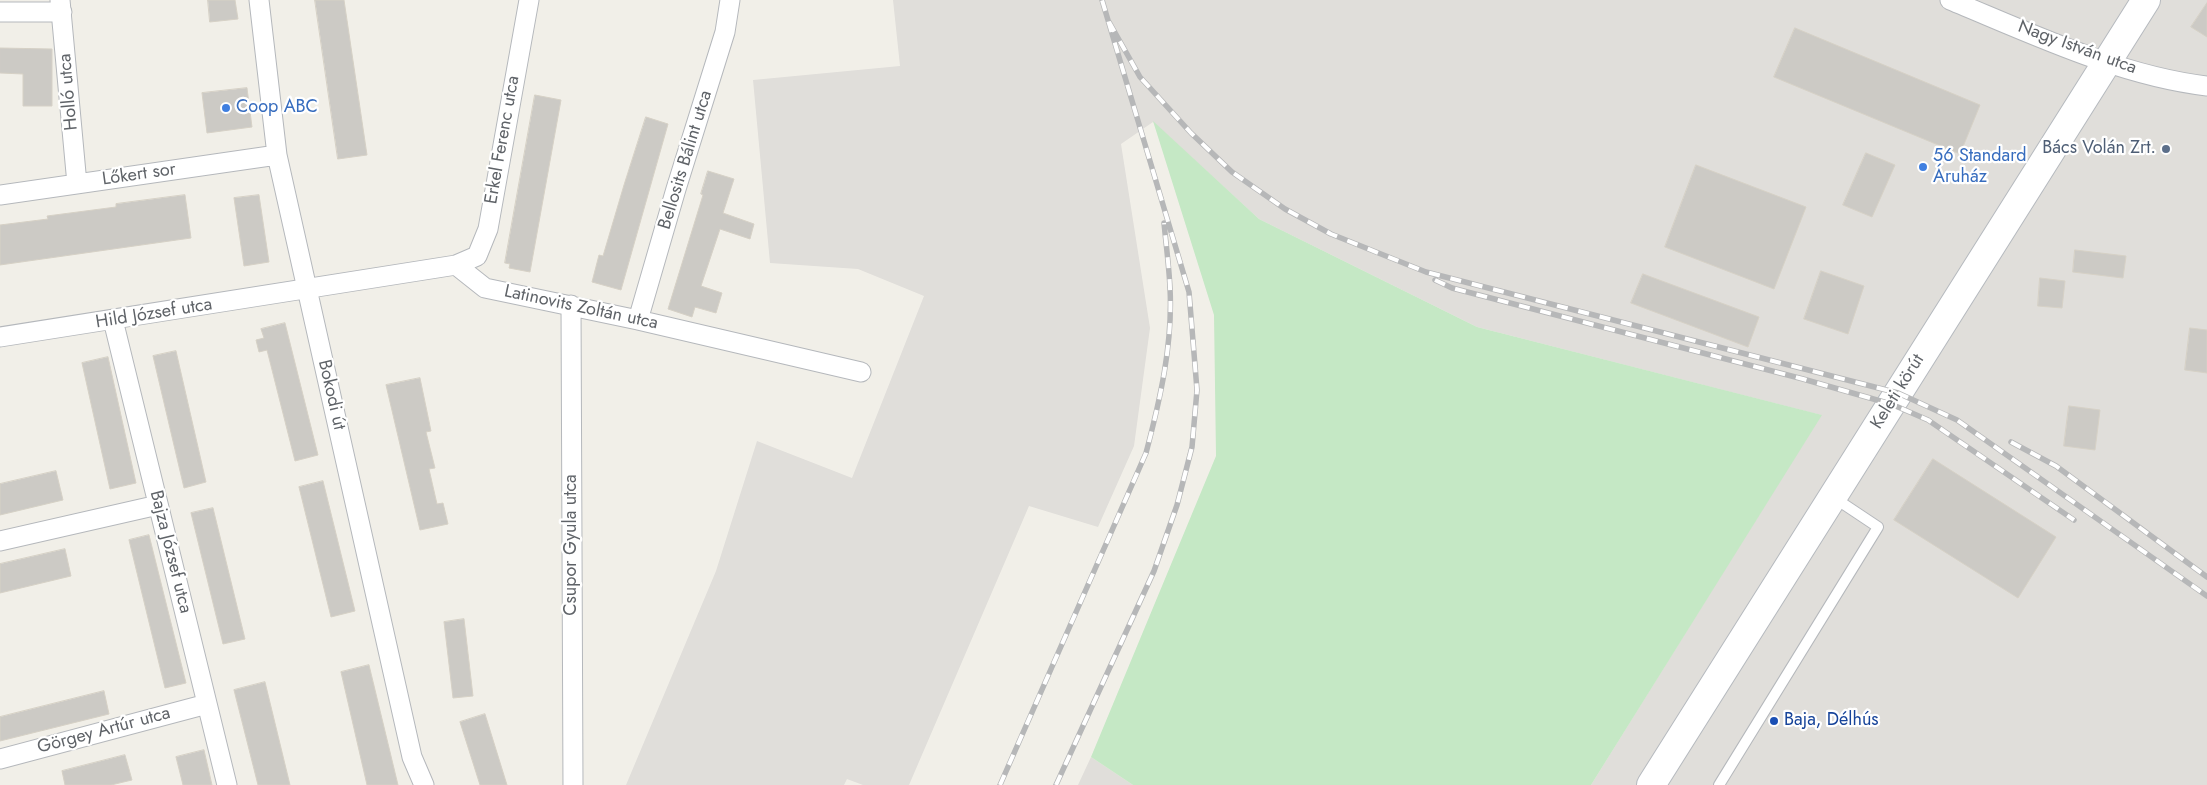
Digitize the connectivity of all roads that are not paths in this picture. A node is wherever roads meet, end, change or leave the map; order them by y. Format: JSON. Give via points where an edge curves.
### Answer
{"nodes":[{"id":1,"x":259,"y":0,"type":"edge"},
{"id":2,"x":529,"y":0,"type":"edge"},
{"id":3,"x":730,"y":0,"type":"edge"},
{"id":4,"x":1950,"y":0,"type":"edge"},
{"id":5,"x":2146,"y":0,"type":"edge"},
{"id":6,"x":61,"y":6,"type":"edge"},
{"id":7,"x":0,"y":12,"type":"edge"},
{"id":8,"x":2107,"y":63,"type":"junction"},
{"id":9,"x":2207,"y":86,"type":"edge"},
{"id":10,"x":277,"y":155,"type":"junction"},
{"id":11,"x":77,"y":184,"type":"junction"},
{"id":12,"x":0,"y":195,"type":"edge"},
{"id":13,"x":456,"y":265,"type":"junction"},
{"id":14,"x":307,"y":290,"type":"junction"},
{"id":15,"x":570,"y":305,"type":"junction"},
{"id":16,"x":113,"y":320,"type":"junction"},
{"id":17,"x":638,"y":320,"type":"junction"},
{"id":18,"x":0,"y":337,"type":"edge"},
{"id":19,"x":861,"y":372,"type":"dead end"},
{"id":20,"x":1832,"y":496,"type":"junction"},
{"id":21,"x":158,"y":505,"type":"junction"},
{"id":22,"x":0,"y":541,"type":"edge"},
{"id":23,"x":207,"y":704,"type":"junction"},
{"id":24,"x":0,"y":758,"type":"edge"},
{"id":25,"x":227,"y":785,"type":"edge"},
{"id":26,"x":424,"y":785,"type":"edge"},
{"id":27,"x":573,"y":785,"type":"edge"},
{"id":28,"x":1650,"y":785,"type":"edge"},
{"id":29,"x":1719,"y":785,"type":"edge"}],
"edges":[{"from":1,"to":10,"type":"street","name":"Bokodi út"},
{"from":2,"to":13,"type":"street","name":"Erkel Ferenc utca","via":[[488,229],[477,256]]},
{"from":3,"to":17,"type":"street","name":"Bellosits Bálint utca","via":[[725,32]]},
{"from":4,"to":8,"type":"street","name":"Nagy István utca"},
{"from":5,"to":8,"type":"main road","name":"Keleti körút"},
{"from":6,"to":7,"type":"street"},
{"from":6,"to":11,"type":"street","name":"Holló utca"},
{"from":8,"to":9,"type":"street","name":"Nagy István utca"},
{"from":8,"to":20,"type":"main road","name":"Keleti körút"},
{"from":10,"to":11,"type":"street","name":"Lőkert sor"},
{"from":10,"to":14,"type":"street","name":"Bokodi út"},
{"from":11,"to":12,"type":"street","name":"Lőkert sor"},
{"from":13,"to":14,"type":"street"},
{"from":13,"to":15,"type":"street","name":"Latinovits Zoltán utca","via":[[485,288]]},
{"from":14,"to":16,"type":"street","name":"Hild József utca"},
{"from":14,"to":26,"type":"street","name":"Bokodi út","via":[[412,757]]},
{"from":15,"to":17,"type":"street","name":"Latinovits Zoltán utca"},
{"from":15,"to":27,"type":"street","name":"Csupor Gyula utca"},
{"from":16,"to":18,"type":"street","name":"Hild József utca"},
{"from":16,"to":21,"type":"street","name":"Bajza József utca"},
{"from":17,"to":19,"type":"street","name":"Latinovits Zoltán utca"},
{"from":20,"to":28,"type":"main road","name":"Keleti körút"},
{"from":20,"to":29,"type":"lane","via":[[1878,527]]},
{"from":21,"to":22,"type":"street"},
{"from":21,"to":23,"type":"street","name":"Bajza József utca"},
{"from":23,"to":24,"type":"street","name":"Görgey Artúr utca"},
{"from":23,"to":25,"type":"street","name":"Bajza József utca"}]}
